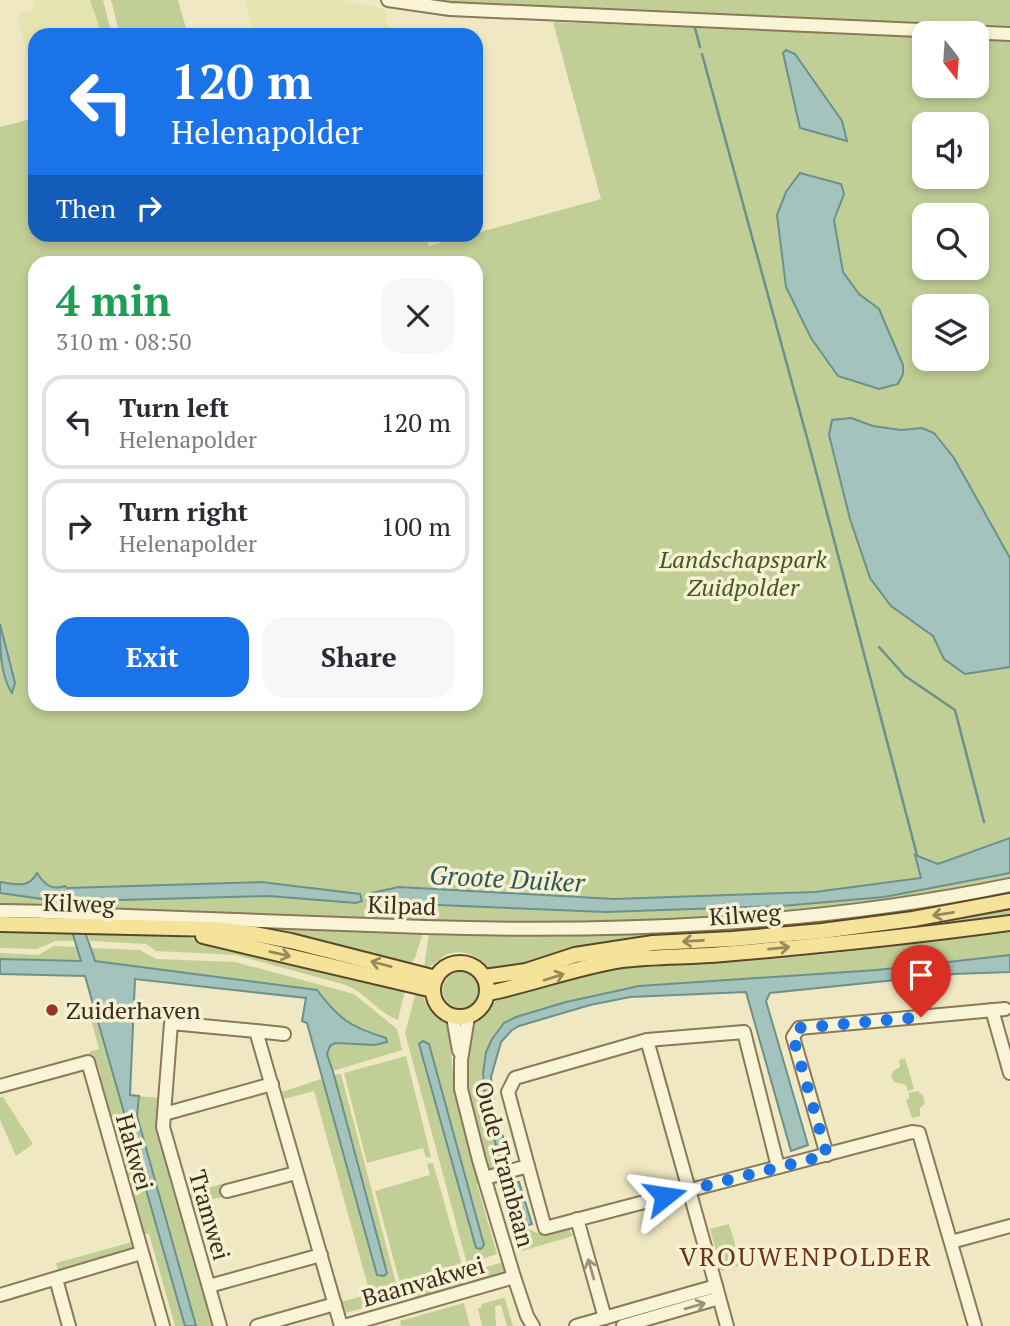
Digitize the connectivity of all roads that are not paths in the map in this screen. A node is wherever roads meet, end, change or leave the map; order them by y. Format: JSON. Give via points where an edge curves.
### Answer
{"nodes":[{"id":1,"x":388,"y":0,"type":"edge"},
{"id":2,"x":1010,"y":34,"type":"edge"},
{"id":3,"x":1010,"y":885,"type":"edge"},
{"id":4,"x":1010,"y":901,"type":"edge"},
{"id":5,"x":0,"y":911,"type":"edge"},
{"id":6,"x":63,"y":919,"type":"junction"},
{"id":7,"x":86,"y":920,"type":"junction"},
{"id":8,"x":1010,"y":923,"type":"edge"},
{"id":9,"x":0,"y":924,"type":"edge"},
{"id":10,"x":484,"y":977,"type":"junction"},
{"id":11,"x":435,"y":984,"type":"junction"},
{"id":12,"x":488,"y":993,"type":"junction"},
{"id":13,"x":460,"y":1017,"type":"junction"},
{"id":14,"x":256,"y":1031,"type":"junction"},
{"id":15,"x":284,"y":1034,"type":"dead end"},
{"id":16,"x":646,"y":1040,"type":"junction"},
{"id":17,"x":1010,"y":1073,"type":"edge"},
{"id":18,"x":272,"y":1084,"type":"junction"},
{"id":19,"x":0,"y":1086,"type":"edge"},
{"id":20,"x":164,"y":1114,"type":"junction"},
{"id":21,"x":827,"y":1155,"type":"junction"},
{"id":22,"x":528,"y":1166,"type":"junction"},
{"id":23,"x":778,"y":1167,"type":"junction"},
{"id":24,"x":296,"y":1173,"type":"junction"},
{"id":25,"x":485,"y":1178,"type":"junction"},
{"id":26,"x":227,"y":1191,"type":"dead end"},
{"id":27,"x":687,"y":1191,"type":"junction"},
{"id":28,"x":577,"y":1219,"type":"junction"},
{"id":29,"x":1010,"y":1226,"type":"edge"},
{"id":30,"x":951,"y":1242,"type":"junction"},
{"id":31,"x":141,"y":1253,"type":"junction"},
{"id":32,"x":321,"y":1255,"type":"junction"},
{"id":33,"x":514,"y":1277,"type":"junction"},
{"id":34,"x":55,"y":1279,"type":"junction"},
{"id":35,"x":209,"y":1286,"type":"junction"},
{"id":36,"x":718,"y":1292,"type":"junction"},
{"id":37,"x":0,"y":1295,"type":"edge"},
{"id":38,"x":335,"y":1304,"type":"junction"},
{"id":39,"x":605,"y":1318,"type":"junction"},
{"id":40,"x":631,"y":1321,"type":"edge"},
{"id":41,"x":69,"y":1326,"type":"edge"},
{"id":42,"x":163,"y":1326,"type":"edge"},
{"id":43,"x":220,"y":1326,"type":"edge"},
{"id":44,"x":257,"y":1326,"type":"edge"},
{"id":45,"x":343,"y":1326,"type":"edge"},
{"id":46,"x":533,"y":1326,"type":"edge"},
{"id":47,"x":576,"y":1326,"type":"edge"},
{"id":48,"x":727,"y":1326,"type":"edge"},
{"id":49,"x":975,"y":1326,"type":"edge"}],
"edges":[{"from":1,"to":2,"type":"street","via":[[450,9]]},
{"from":3,"to":7,"type":"street","name":"Kilpad","via":[[849,912],[666,927]]},
{"from":4,"to":10,"type":"main road","name":"Kilweg","one_way":true,"via":[[822,931],[653,943],[575,955],[526,971]]},
{"from":5,"to":6,"type":"street"},
{"from":6,"to":7,"type":"main road","name":"Kilweg"},
{"from":6,"to":9,"type":"main road","name":"Kilweg"},
{"from":7,"to":11,"type":"main road","name":"Kilweg","via":[[193,933]]},
{"from":12,"to":8,"type":"main road","name":"Kilweg","one_way":true,"via":[[623,960],[912,937]]},
{"from":10,"to":11,"type":"main road","via":[[472,965],[460,963],[444,969]]},
{"from":10,"to":12,"type":"main road"},
{"from":11,"to":13,"type":"main road","via":[[439,1007]]},
{"from":12,"to":13,"type":"main road","via":[[483,1006]]},
{"from":13,"to":25,"type":"street","name":"Oude Trambaan","via":[[461,1089]]},
{"from":14,"to":15,"type":"street"},
{"from":14,"to":18,"type":"street"},
{"from":14,"to":20,"type":"street","name":"Tramwei","via":[[172,1023]]},
{"from":16,"to":22,"type":"street","via":[[515,1078],[508,1092]]},
{"from":16,"to":23,"type":"street","via":[[744,1032]]},
{"from":16,"to":27,"type":"street"},
{"from":17,"to":21,"type":"street","via":[[998,1009],[799,1028],[793,1037]]},
{"from":18,"to":20,"type":"street"},
{"from":18,"to":24,"type":"street"},
{"from":19,"to":31,"type":"street","name":"Hakwei","via":[[88,1062]]},
{"from":20,"to":35,"type":"street","name":"Tramwei","via":[[163,1127]]},
{"from":21,"to":23,"type":"street"},
{"from":21,"to":30,"type":"street","via":[[919,1133]]},
{"from":22,"to":25,"type":"street"},
{"from":22,"to":28,"type":"street","via":[[545,1228]]},
{"from":23,"to":27,"type":"street"},
{"from":24,"to":26,"type":"street"},
{"from":24,"to":32,"type":"street"},
{"from":25,"to":33,"type":"street","name":"Oude Trambaan"},
{"from":27,"to":28,"type":"street"},
{"from":27,"to":36,"type":"street"},
{"from":39,"to":28,"type":"street","one_way":true},
{"from":29,"to":30,"type":"street"},
{"from":30,"to":49,"type":"street"},
{"from":31,"to":34,"type":"street"},
{"from":31,"to":42,"type":"street","name":"Hakwei"},
{"from":32,"to":35,"type":"street"},
{"from":32,"to":38,"type":"street"},
{"from":33,"to":45,"type":"street","name":"Baanvakwei"},
{"from":33,"to":46,"type":"street","name":"Oude Trambaan"},
{"from":34,"to":37,"type":"street"},
{"from":34,"to":41,"type":"street"},
{"from":35,"to":43,"type":"street","name":"Tramwei"},
{"from":36,"to":40,"type":"street"},
{"from":36,"to":48,"type":"street"},
{"from":38,"to":44,"type":"street"},
{"from":38,"to":45,"type":"street"},
{"from":39,"to":40,"type":"street"},
{"from":39,"to":47,"type":"street"}]}
